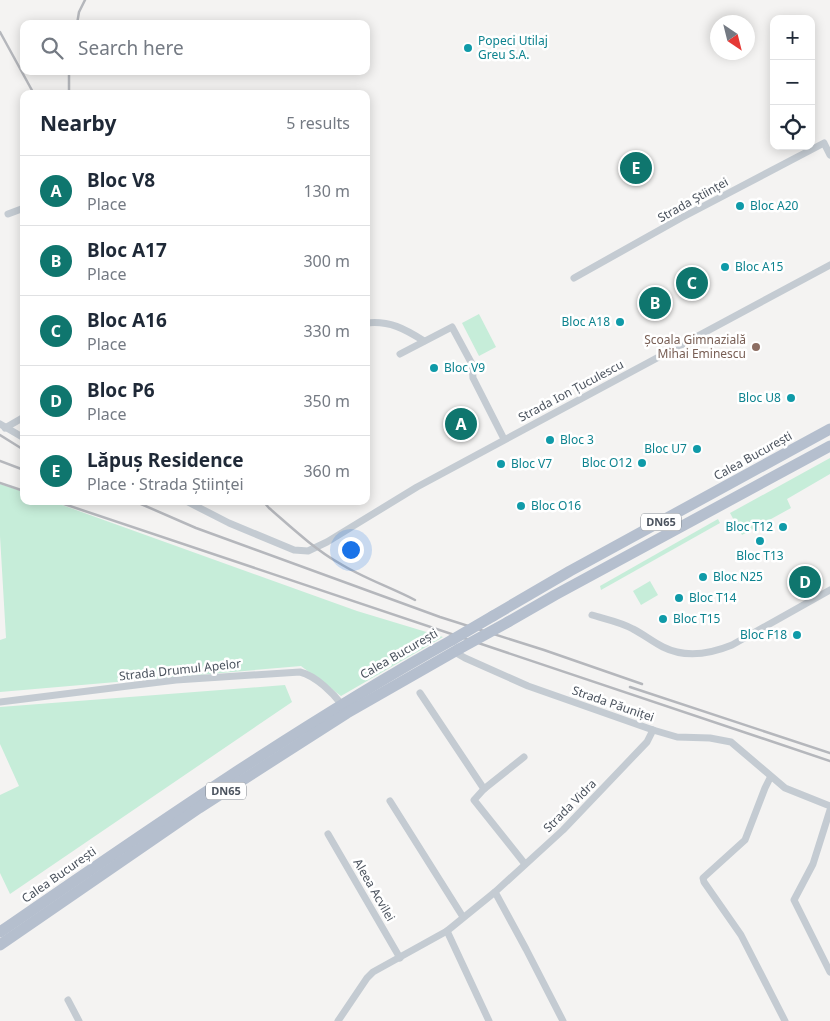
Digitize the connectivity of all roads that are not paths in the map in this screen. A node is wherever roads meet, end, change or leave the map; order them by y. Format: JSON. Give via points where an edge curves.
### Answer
{"nodes":[{"id":1,"x":830,"y":155,"type":"edge"},
{"id":2,"x":20,"y":210,"type":"edge"},
{"id":3,"x":8,"y":214,"type":"dead end"},
{"id":4,"x":830,"y":265,"type":"edge"},
{"id":5,"x":574,"y":278,"type":"dead end"},
{"id":6,"x":370,"y":323,"type":"edge"},
{"id":7,"x":424,"y":340,"type":"junction"},
{"id":8,"x":400,"y":354,"type":"dead end"},
{"id":9,"x":20,"y":419,"type":"edge"},
{"id":10,"x":2,"y":426,"type":"edge"},
{"id":11,"x":830,"y":429,"type":"edge"},
{"id":12,"x":20,"y":436,"type":"edge"},
{"id":13,"x":504,"y":439,"type":"junction"},
{"id":14,"x":830,"y":446,"type":"edge"},
{"id":15,"x":194,"y":505,"type":"edge"},
{"id":16,"x":549,"y":583,"type":"junction"},
{"id":17,"x":830,"y":590,"type":"edge"},
{"id":18,"x":555,"y":595,"type":"junction"},
{"id":19,"x":592,"y":615,"type":"dead end"},
{"id":20,"x":453,"y":646,"type":"junction"},
{"id":21,"x":420,"y":693,"type":"dead end"},
{"id":22,"x":0,"y":702,"type":"edge"},
{"id":23,"x":344,"y":708,"type":"junction"},
{"id":24,"x":653,"y":730,"type":"junction"},
{"id":25,"x":524,"y":757,"type":"dead end"},
{"id":26,"x":770,"y":778,"type":"junction"},
{"id":27,"x":484,"y":789,"type":"junction"},
{"id":28,"x":390,"y":801,"type":"dead end"},
{"id":29,"x":830,"y":806,"type":"edge"},
{"id":30,"x":830,"y":810,"type":"edge"},
{"id":31,"x":328,"y":834,"type":"dead end"},
{"id":32,"x":525,"y":864,"type":"junction"},
{"id":33,"x":495,"y":892,"type":"junction"},
{"id":34,"x":463,"y":917,"type":"junction"},
{"id":35,"x":446,"y":931,"type":"junction"},
{"id":36,"x":0,"y":932,"type":"edge"},
{"id":37,"x":0,"y":945,"type":"edge"},
{"id":38,"x":400,"y":958,"type":"junction"},
{"id":39,"x":830,"y":972,"type":"edge"},
{"id":40,"x":68,"y":1000,"type":"dead end"},
{"id":41,"x":79,"y":1021,"type":"edge"},
{"id":42,"x":338,"y":1021,"type":"edge"},
{"id":43,"x":488,"y":1021,"type":"edge"},
{"id":44,"x":563,"y":1021,"type":"edge"},
{"id":45,"x":785,"y":1021,"type":"edge"}],
"edges":[{"from":1,"to":5,"type":"street","name":"Strada Științei","via":[[824,143]]},
{"from":2,"to":3,"type":"street"},
{"from":4,"to":13,"type":"street","name":"Strada Ion Țuculescu"},
{"from":6,"to":7,"type":"street","via":[[386,322]]},
{"from":7,"to":8,"type":"street"},
{"from":7,"to":13,"type":"street","via":[[452,327],[472,364],[473,378]]},
{"from":9,"to":10,"type":"street"},
{"from":10,"to":12,"type":"street"},
{"from":11,"to":16,"type":"main road","name":"Calea București","number":"DN65"},
{"from":13,"to":15,"type":"street","name":"Strada Ion Țuculescu","via":[[308,551],[294,550]]},
{"from":14,"to":18,"type":"main road","name":"Calea București","number":"DN65"},
{"from":16,"to":18,"type":"main road"},
{"from":16,"to":20,"type":"main road","name":"Calea București","number":"DN65","bridge":true,"via":[[493,616]]},
{"from":17,"to":19,"type":"street","via":[[732,645],[702,654],[664,648],[631,628]]},
{"from":18,"to":20,"type":"main road","name":"Calea București","number":"DN65","bridge":true,"via":[[508,622]]},
{"from":20,"to":23,"type":"main road","name":"Calea București","number":"DN65"},
{"from":20,"to":24,"type":"street","name":"Strada Păuniței","via":[[528,686]]},
{"from":21,"to":27,"type":"street"},
{"from":22,"to":23,"type":"street","name":"Strada Drumul Apelor","via":[[176,680],[300,672],[308,674]]},
{"from":23,"to":36,"type":"main road","name":"Calea București","number":"DN65","via":[[194,799]]},
{"from":23,"to":37,"type":"main road","name":"Calea București","number":"DN65"},
{"from":24,"to":26,"type":"street","name":"Strada Păuniței","via":[[678,737],[731,742]]},
{"from":24,"to":32,"type":"street","name":"Strada Vidra","via":[[647,742],[564,830]]},
{"from":25,"to":27,"type":"street"},
{"from":26,"to":29,"type":"street","name":"Strada Păuniței","via":[[784,788]]},
{"from":26,"to":45,"type":"street","via":[[745,840],[703,878],[741,934]]},
{"from":27,"to":32,"type":"street","via":[[474,800]]},
{"from":28,"to":34,"type":"street"},
{"from":30,"to":39,"type":"street","via":[[813,864],[794,900]]},
{"from":31,"to":38,"type":"street","name":"Aleea Acvilei"},
{"from":32,"to":33,"type":"street","name":"Strada Vidra"},
{"from":33,"to":34,"type":"street","name":"Strada Vidra"},
{"from":33,"to":44,"type":"street"},
{"from":34,"to":35,"type":"street","name":"Strada Vidra"},
{"from":35,"to":38,"type":"street","name":"Strada Vidra"},
{"from":35,"to":43,"type":"street"},
{"from":38,"to":42,"type":"street","name":"Strada Vidra","via":[[367,978]]},
{"from":40,"to":41,"type":"street"}]}
